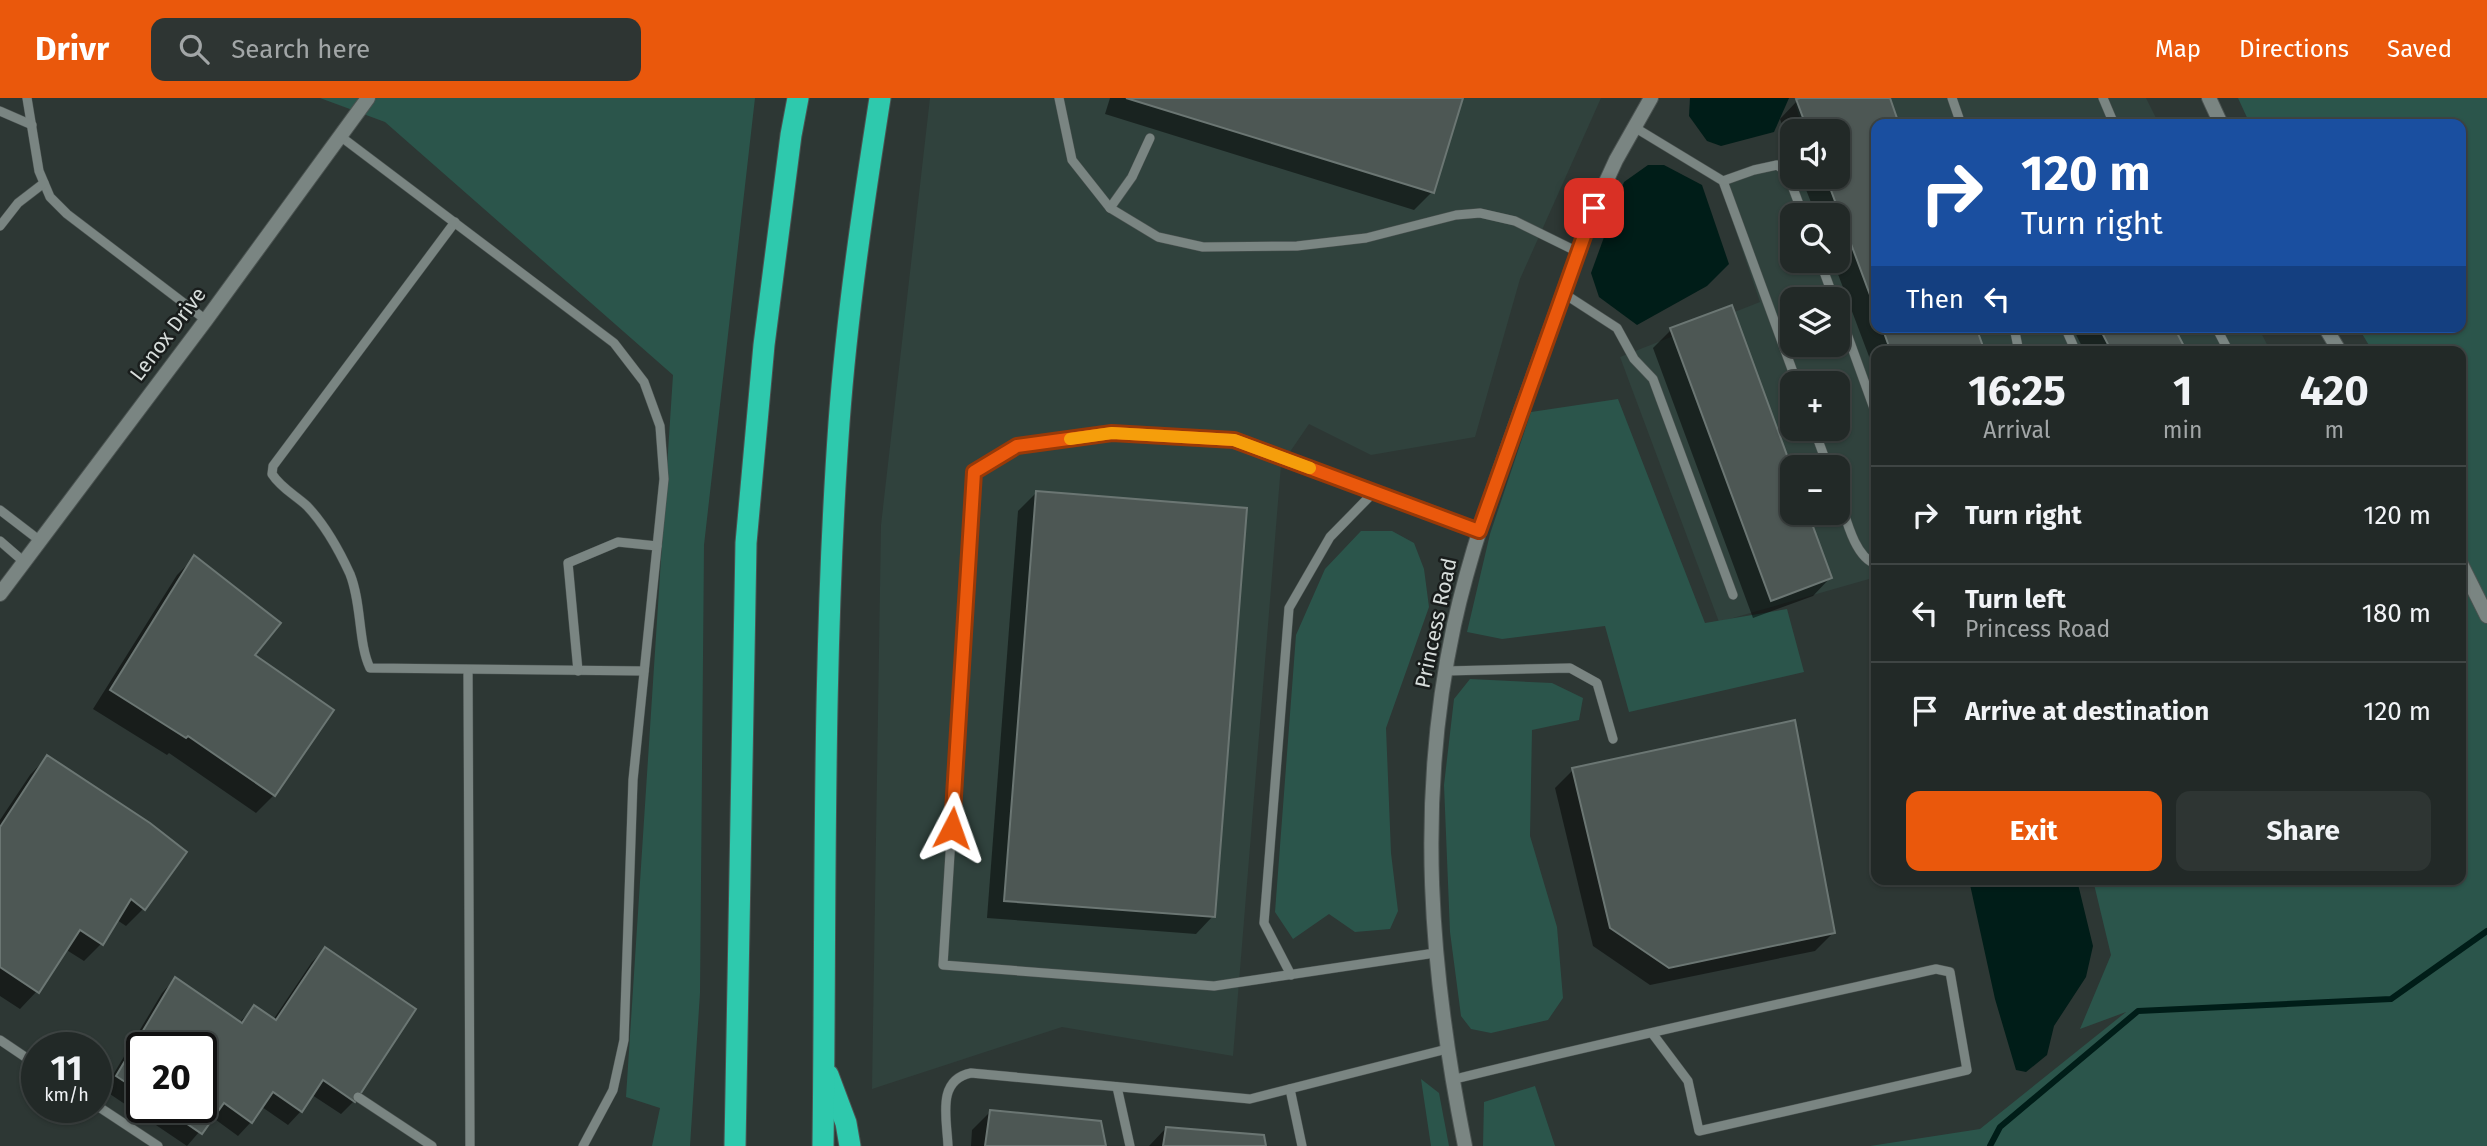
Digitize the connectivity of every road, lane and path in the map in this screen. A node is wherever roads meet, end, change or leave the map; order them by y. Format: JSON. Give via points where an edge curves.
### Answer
{"nodes":[{"id":1,"x":27,"y":98,"type":"edge"},
{"id":2,"x":368,"y":98,"type":"edge"},
{"id":3,"x":798,"y":98,"type":"edge"},
{"id":4,"x":880,"y":98,"type":"edge"},
{"id":5,"x":1059,"y":98,"type":"edge"},
{"id":6,"x":1651,"y":98,"type":"edge"},
{"id":7,"x":1952,"y":98,"type":"edge"},
{"id":8,"x":2103,"y":98,"type":"edge"},
{"id":9,"x":2209,"y":98,"type":"edge"},
{"id":10,"x":0,"y":111,"type":"edge"},
{"id":11,"x":1959,"y":119,"type":"edge"},
{"id":12,"x":2113,"y":119,"type":"edge"},
{"id":13,"x":2219,"y":119,"type":"edge"},
{"id":14,"x":32,"y":125,"type":"junction"},
{"id":15,"x":1634,"y":127,"type":"junction"},
{"id":16,"x":340,"y":136,"type":"junction"},
{"id":17,"x":1150,"y":138,"type":"dead end"},
{"id":18,"x":1723,"y":181,"type":"junction"},
{"id":19,"x":44,"y":183,"type":"junction"},
{"id":20,"x":1799,"y":203,"type":"edge"},
{"id":21,"x":1110,"y":208,"type":"junction"},
{"id":22,"x":455,"y":222,"type":"junction"},
{"id":23,"x":0,"y":226,"type":"edge"},
{"id":24,"x":1578,"y":252,"type":"junction"},
{"id":25,"x":1563,"y":293,"type":"junction"},
{"id":26,"x":205,"y":320,"type":"junction"},
{"id":27,"x":1850,"y":342,"type":"edge"},
{"id":28,"x":1793,"y":371,"type":"edge"},
{"id":29,"x":1871,"y":400,"type":"edge"},
{"id":30,"x":1374,"y":492,"type":"junction"},
{"id":31,"x":0,"y":510,"type":"edge"},
{"id":32,"x":1849,"y":525,"type":"edge"},
{"id":33,"x":1479,"y":531,"type":"junction"},
{"id":34,"x":39,"y":540,"type":"junction"},
{"id":35,"x":0,"y":541,"type":"edge"},
{"id":36,"x":657,"y":546,"type":"junction"},
{"id":37,"x":23,"y":561,"type":"junction"},
{"id":38,"x":1871,"y":563,"type":"edge"},
{"id":39,"x":2466,"y":574,"type":"edge"},
{"id":40,"x":0,"y":594,"type":"edge"},
{"id":41,"x":1733,"y":595,"type":"dead end"},
{"id":42,"x":2487,"y":616,"type":"edge"},
{"id":43,"x":468,"y":670,"type":"junction"},
{"id":44,"x":578,"y":671,"type":"junction"},
{"id":45,"x":644,"y":671,"type":"junction"},
{"id":46,"x":1446,"y":671,"type":"junction"},
{"id":47,"x":1613,"y":739,"type":"dead end"},
{"id":48,"x":1435,"y":953,"type":"junction"},
{"id":49,"x":1291,"y":975,"type":"junction"},
{"id":50,"x":1652,"y":1033,"type":"junction"},
{"id":51,"x":0,"y":1040,"type":"edge"},
{"id":52,"x":1447,"y":1049,"type":"junction"},
{"id":53,"x":21,"y":1054,"type":"edge"},
{"id":54,"x":824,"y":1064,"type":"junction"},
{"id":55,"x":1451,"y":1080,"type":"junction"},
{"id":56,"x":1117,"y":1087,"type":"junction"},
{"id":57,"x":1290,"y":1089,"type":"junction"},
{"id":58,"x":358,"y":1097,"type":"dead end"},
{"id":59,"x":112,"y":1116,"type":"edge"},
{"id":60,"x":735,"y":1121,"type":"junction"},
{"id":61,"x":158,"y":1146,"type":"edge"},
{"id":62,"x":432,"y":1146,"type":"edge"},
{"id":63,"x":470,"y":1146,"type":"edge"},
{"id":64,"x":583,"y":1146,"type":"edge"},
{"id":65,"x":725,"y":1146,"type":"edge"},
{"id":66,"x":735,"y":1146,"type":"edge"},
{"id":67,"x":822,"y":1146,"type":"edge"},
{"id":68,"x":850,"y":1146,"type":"edge"},
{"id":69,"x":948,"y":1146,"type":"edge"},
{"id":70,"x":1130,"y":1146,"type":"edge"},
{"id":71,"x":1302,"y":1146,"type":"edge"},
{"id":72,"x":1465,"y":1146,"type":"edge"}],
"edges":[{"from":1,"to":14,"type":"lane"},
{"from":2,"to":16,"type":"street","name":"Lenox Drive"},
{"from":3,"to":60,"type":"highway","via":[[764,345],[746,543]]},
{"from":4,"to":54,"type":"highway","via":[[863,200],[839,423],[825,804]]},
{"from":5,"to":21,"type":"lane","via":[[1072,160]]},
{"from":6,"to":15,"type":"street","name":"Princess Road"},
{"from":7,"to":11,"type":"lane"},
{"from":8,"to":12,"type":"lane"},
{"from":9,"to":13,"type":"street"},
{"from":10,"to":14,"type":"lane"},
{"from":14,"to":19,"type":"lane"},
{"from":15,"to":18,"type":"lane"},
{"from":15,"to":24,"type":"street","name":"Princess Road"},
{"from":16,"to":22,"type":"lane"},
{"from":16,"to":26,"type":"street","name":"Lenox Drive"},
{"from":17,"to":21,"type":"lane","via":[[1132,177]]},
{"from":18,"to":20,"type":"lane","via":[[1777,165],[1787,172]]},
{"from":18,"to":28,"type":"lane"},
{"from":19,"to":23,"type":"lane","via":[[18,203]]},
{"from":19,"to":26,"type":"lane","via":[[67,215]]},
{"from":21,"to":24,"type":"lane","via":[[1158,237],[1203,247],[1297,246],[1366,238],[1480,213],[1515,221]]},
{"from":22,"to":36,"type":"lane","via":[[614,343],[644,382],[660,426],[664,479]]},
{"from":22,"to":43,"type":"lane","via":[[273,466],[272,474],[307,506],[332,538],[351,576],[370,668]]},
{"from":24,"to":25,"type":"street","name":"Princess Road"},
{"from":25,"to":33,"type":"street","name":"Princess Road"},
{"from":25,"to":41,"type":"lane","via":[[1617,328],[1634,359],[1653,379]]},
{"from":26,"to":34,"type":"street","name":"Lenox Drive"},
{"from":27,"to":29,"type":"lane"},
{"from":30,"to":33,"type":"lane"},
{"from":30,"to":49,"type":"lane","via":[[1330,537],[1289,608],[1264,923]]},
{"from":30,"to":49,"type":"lane","via":[[1234,440],[1112,433],[1017,446],[974,472],[943,965],[1214,986]]},
{"from":31,"to":34,"type":"lane"},
{"from":32,"to":38,"type":"lane","via":[[1858,550]]},
{"from":33,"to":46,"type":"street","name":"Princess Road"},
{"from":34,"to":37,"type":"street","name":"Lenox Drive"},
{"from":35,"to":37,"type":"lane"},
{"from":36,"to":44,"type":"lane","via":[[618,542],[568,563]]},
{"from":36,"to":45,"type":"lane"},
{"from":37,"to":40,"type":"street","name":"Lenox Drive"},
{"from":39,"to":42,"type":"street"},
{"from":43,"to":44,"type":"lane"},
{"from":43,"to":63,"type":"lane"},
{"from":44,"to":45,"type":"lane"},
{"from":45,"to":64,"type":"lane","via":[[633,780],[624,1040],[613,1090]]},
{"from":46,"to":47,"type":"lane","via":[[1570,668],[1597,683]]},
{"from":46,"to":48,"type":"street","name":"Princess Road","via":[[1431,818]]},
{"from":48,"to":49,"type":"lane"},
{"from":48,"to":52,"type":"street","name":"Princess Road"},
{"from":50,"to":50,"type":"lane","via":[[1936,969],[1950,972],[1967,1070],[1699,1131],[1688,1081]]},
{"from":50,"to":55,"type":"lane"},
{"from":51,"to":53,"type":"lane"},
{"from":52,"to":55,"type":"street","name":"Princess Road"},
{"from":52,"to":57,"type":"lane"},
{"from":54,"to":67,"type":"highway"},
{"from":54,"to":68,"type":"highway"},
{"from":55,"to":72,"type":"street","name":"Princess Road"},
{"from":56,"to":57,"type":"lane","via":[[1250,1099]]},
{"from":56,"to":69,"type":"lane","via":[[961,1075],[946,1096]]},
{"from":56,"to":70,"type":"lane"},
{"from":57,"to":71,"type":"lane"},
{"from":58,"to":62,"type":"lane"},
{"from":59,"to":61,"type":"lane"},
{"from":60,"to":65,"type":"highway"},
{"from":60,"to":66,"type":"highway"}]}
